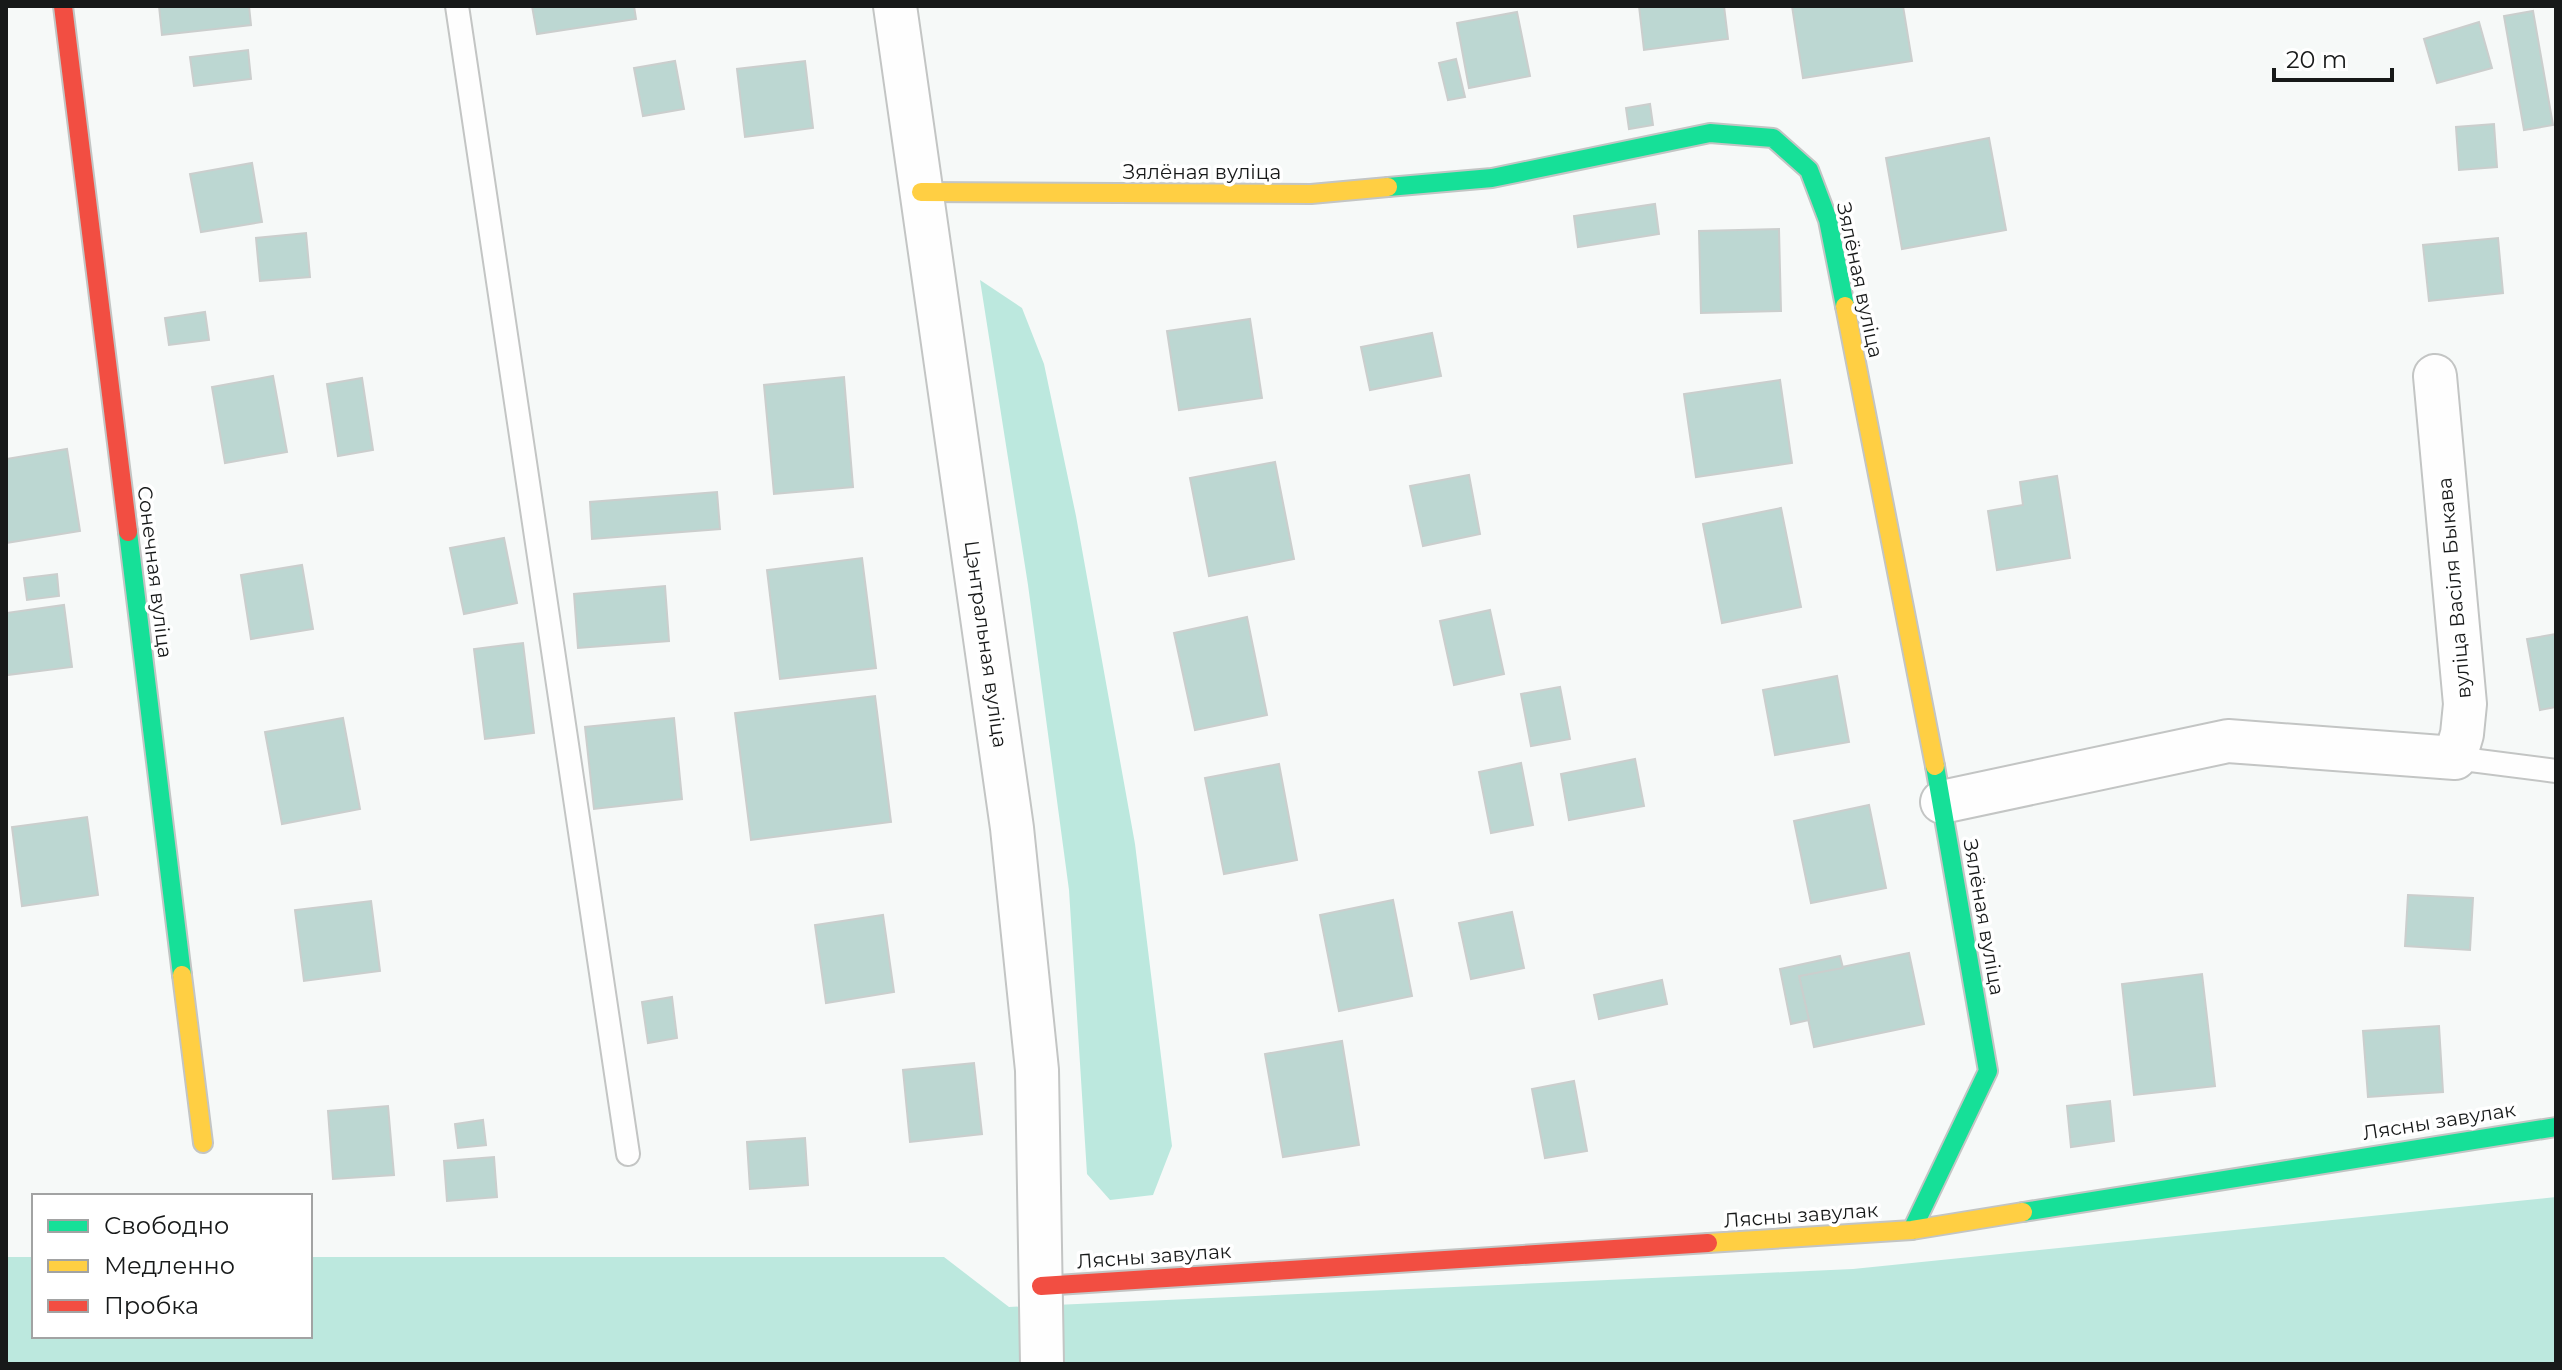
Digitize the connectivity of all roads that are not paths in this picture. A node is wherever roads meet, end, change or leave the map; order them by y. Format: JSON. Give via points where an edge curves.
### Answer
{"nodes":[{"id":1,"x":63,"y":6,"type":"edge"},
{"id":2,"x":457,"y":6,"type":"edge"},
{"id":3,"x":895,"y":6,"type":"edge"},
{"id":4,"x":921,"y":192,"type":"junction"},
{"id":5,"x":2435,"y":376,"type":"dead end"},
{"id":6,"x":2455,"y":758,"type":"junction"},
{"id":7,"x":2556,"y":771,"type":"edge"},
{"id":8,"x":1942,"y":802,"type":"junction"},
{"id":9,"x":2556,"y":1127,"type":"edge"},
{"id":10,"x":203,"y":1143,"type":"dead end"},
{"id":11,"x":628,"y":1154,"type":"dead end"},
{"id":12,"x":1912,"y":1230,"type":"junction"},
{"id":13,"x":1041,"y":1286,"type":"junction"},
{"id":14,"x":1042,"y":1364,"type":"edge"}],
"edges":[{"from":1,"to":10,"type":"street","name":"Сонечная вуліца"},
{"from":2,"to":11,"type":"lane"},
{"from":3,"to":4,"type":"street","name":"Цэнтральная вуліца"},
{"from":4,"to":8,"type":"street","name":"Зялёная вуліца","via":[[1311,194],[1492,178],[1710,133],[1773,138],[1809,170],[1828,220]]},
{"from":4,"to":13,"type":"street","name":"Цэнтральная вуліца","via":[[1012,828],[1037,1070]]},
{"from":5,"to":6,"type":"street","name":"вуліца Васіля Быкава","via":[[2465,704]]},
{"from":6,"to":7,"type":"lane"},
{"from":6,"to":8,"type":"street","via":[[2228,741]]},
{"from":8,"to":12,"type":"street","name":"Зялёная вуліца","via":[[1988,1071]]},
{"from":9,"to":12,"type":"street","name":"Лясны завулак"},
{"from":12,"to":13,"type":"street","name":"Лясны завулак"},
{"from":13,"to":14,"type":"street","name":"Цэнтральная вуліца"}]}
